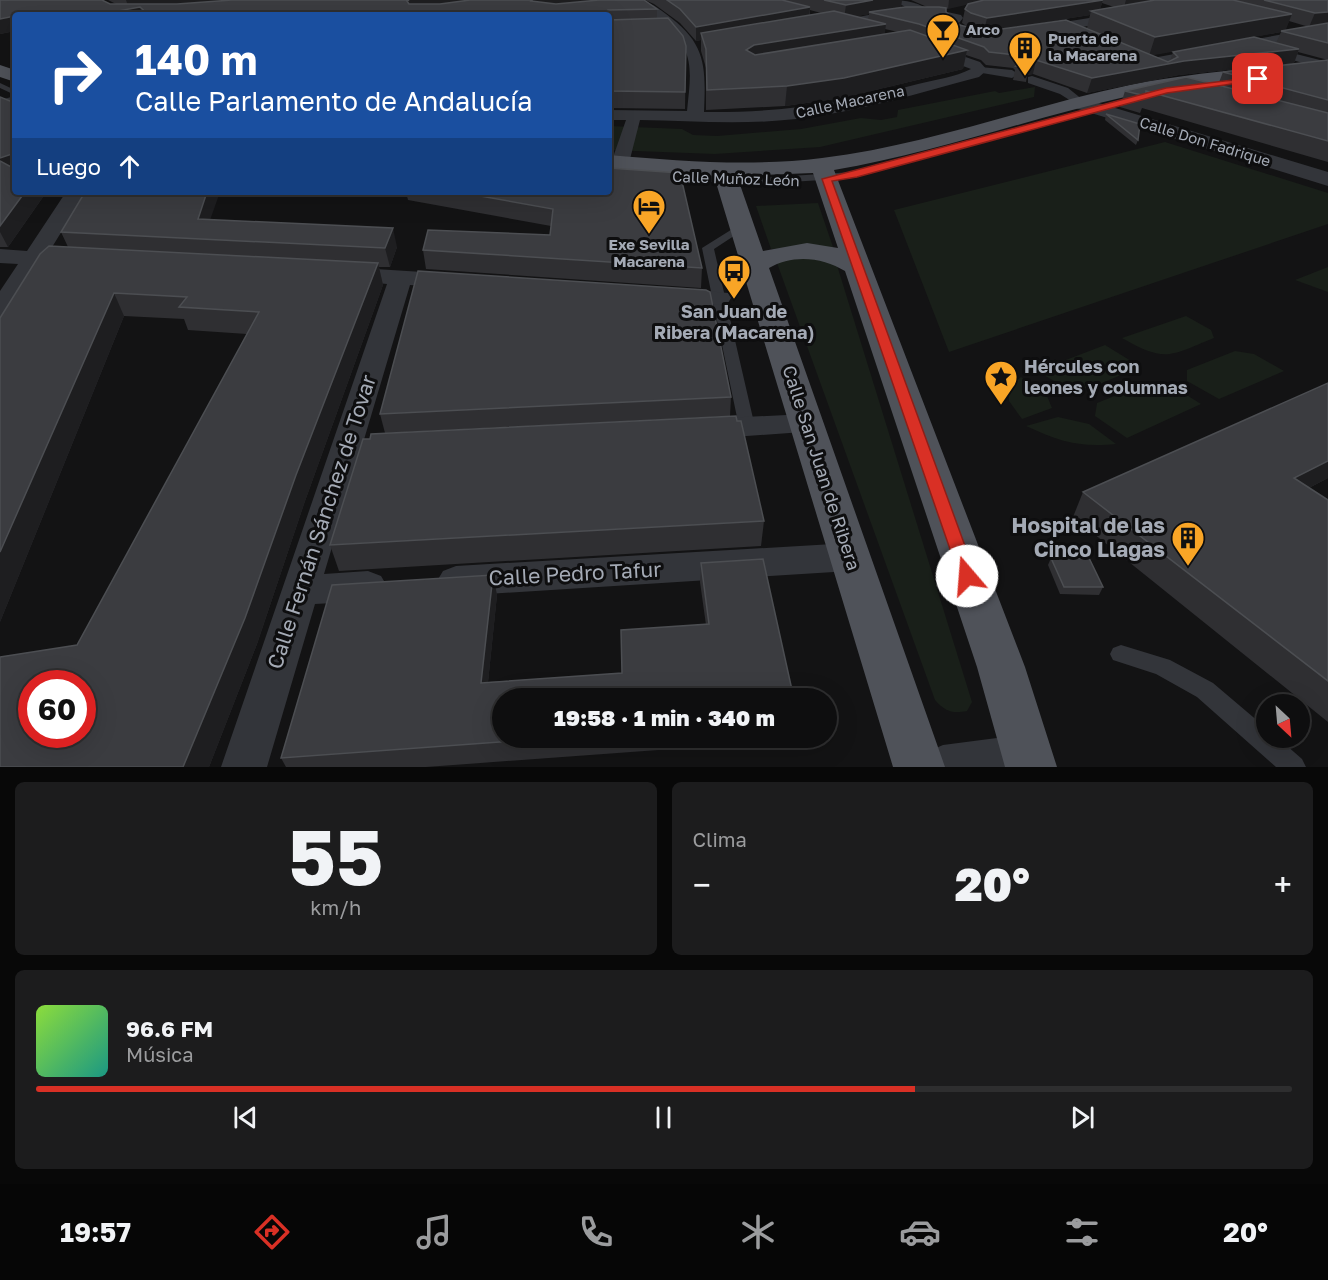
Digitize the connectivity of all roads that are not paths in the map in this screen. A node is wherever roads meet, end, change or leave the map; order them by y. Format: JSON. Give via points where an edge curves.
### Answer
{"nodes":[{"id":1,"x":895,"y":0,"type":"edge"},
{"id":2,"x":637,"y":3,"type":"edge"},
{"id":3,"x":1099,"y":8,"type":"edge"},
{"id":4,"x":970,"y":10,"type":"edge"},
{"id":5,"x":927,"y":13,"type":"junction"},
{"id":6,"x":948,"y":15,"type":"junction"},
{"id":7,"x":824,"y":20,"type":"edge"},
{"id":8,"x":842,"y":24,"type":"junction"},
{"id":9,"x":1280,"y":24,"type":"edge"},
{"id":10,"x":673,"y":26,"type":"junction"},
{"id":11,"x":652,"y":27,"type":"edge"},
{"id":12,"x":1065,"y":27,"type":"junction"},
{"id":13,"x":1328,"y":30,"type":"edge"},
{"id":14,"x":1030,"y":31,"type":"edge"},
{"id":15,"x":875,"y":33,"type":"edge"},
{"id":16,"x":1312,"y":33,"type":"junction"},
{"id":17,"x":1085,"y":36,"type":"edge"},
{"id":18,"x":990,"y":37,"type":"edge"},
{"id":19,"x":1328,"y":37,"type":"edge"},
{"id":20,"x":912,"y":42,"type":"edge"},
{"id":21,"x":1245,"y":45,"type":"junction"},
{"id":22,"x":1328,"y":68,"type":"edge"},
{"id":23,"x":980,"y":70,"type":"junction"},
{"id":24,"x":1012,"y":74,"type":"edge"},
{"id":25,"x":1032,"y":80,"type":"edge"},
{"id":26,"x":1184,"y":84,"type":"junction"},
{"id":27,"x":1209,"y":93,"type":"edge"},
{"id":28,"x":1090,"y":106,"type":"junction"},
{"id":29,"x":612,"y":115,"type":"edge"},
{"id":30,"x":695,"y":117,"type":"junction"},
{"id":31,"x":633,"y":118,"type":"junction"},
{"id":32,"x":613,"y":166,"type":"edge"},
{"id":33,"x":824,"y":172,"type":"junction"},
{"id":34,"x":725,"y":175,"type":"junction"},
{"id":35,"x":1328,"y":179,"type":"edge"},
{"id":36,"x":74,"y":195,"type":"edge"},
{"id":37,"x":742,"y":226,"type":"junction"},
{"id":38,"x":0,"y":256,"type":"edge"},
{"id":39,"x":33,"y":257,"type":"junction"},
{"id":40,"x":104,"y":261,"type":"edge"},
{"id":41,"x":755,"y":265,"type":"junction"},
{"id":42,"x":858,"y":267,"type":"junction"},
{"id":43,"x":318,"y":273,"type":"edge"},
{"id":44,"x":401,"y":277,"type":"junction"},
{"id":45,"x":472,"y":282,"type":"edge"},
{"id":46,"x":648,"y":293,"type":"edge"},
{"id":47,"x":719,"y":298,"type":"junction"},
{"id":48,"x":0,"y":310,"type":"edge"},
{"id":49,"x":807,"y":423,"type":"junction"},
{"id":50,"x":747,"y":427,"type":"junction"},
{"id":51,"x":676,"y":430,"type":"edge"},
{"id":52,"x":382,"y":445,"type":"edge"},
{"id":53,"x":346,"y":447,"type":"junction"},
{"id":54,"x":850,"y":557,"type":"junction"},
{"id":55,"x":301,"y":590,"type":"junction"},
{"id":56,"x":1121,"y":654,"type":"dead end"},
{"id":57,"x":1030,"y":761,"type":"edge"},
{"id":58,"x":244,"y":767,"type":"edge"},
{"id":59,"x":919,"y":767,"type":"edge"},
{"id":60,"x":943,"y":767,"type":"edge"},
{"id":61,"x":1294,"y":767,"type":"edge"}],
"edges":[{"from":1,"to":5,"type":"street"},
{"from":2,"to":10,"type":"street"},
{"from":3,"to":12,"type":"street","via":[[1135,14]]},
{"from":4,"to":6,"type":"street"},
{"from":5,"to":6,"type":"street"},
{"from":5,"to":8,"type":"street","via":[[902,12]]},
{"from":6,"to":18,"type":"street","via":[[957,18],[951,23],[962,32]]},
{"from":7,"to":8,"type":"street"},
{"from":8,"to":15,"type":"street"},
{"from":9,"to":16,"type":"street"},
{"from":10,"to":11,"type":"street"},
{"from":10,"to":30,"type":"street","via":[[697,46]]},
{"from":12,"to":14,"type":"street"},
{"from":12,"to":17,"type":"street"},
{"from":13,"to":16,"type":"street"},
{"from":16,"to":19,"type":"street"},
{"from":16,"to":21,"type":"street"},
{"from":20,"to":23,"type":"street"},
{"from":21,"to":22,"type":"street"},
{"from":21,"to":26,"type":"street","via":[[1142,61]]},
{"from":22,"to":26,"type":"main road","name":"Calle Muñoz León"},
{"from":23,"to":24,"type":"street"},
{"from":23,"to":30,"type":"street","name":"Calle Macarena","via":[[835,109],[768,117]]},
{"from":25,"to":28,"type":"street","via":[[1064,91]]},
{"from":26,"to":27,"type":"street"},
{"from":26,"to":28,"type":"main road","name":"Calle Muñoz León","via":[[1104,97]]},
{"from":28,"to":33,"type":"main road","name":"Calle Muñoz León"},
{"from":28,"to":35,"type":"street","name":"Calle Don Fadrique"},
{"from":29,"to":31,"type":"street","name":"Calle Macarena"},
{"from":30,"to":31,"type":"street","name":"Calle Macarena"},
{"from":31,"to":32,"type":"street"},
{"from":32,"to":34,"type":"main road","name":"Calle Muñoz León"},
{"from":33,"to":34,"type":"main road","name":"Calle Muñoz León"},
{"from":33,"to":42,"type":"main road"},
{"from":34,"to":37,"type":"main road","name":"Calle San Juan de Ribera"},
{"from":36,"to":39,"type":"street"},
{"from":37,"to":41,"type":"main road","name":"Calle San Juan de Ribera"},
{"from":37,"to":47,"type":"lane","via":[[708,248]]},
{"from":38,"to":39,"type":"street"},
{"from":39,"to":40,"type":"street"},
{"from":39,"to":48,"type":"street"},
{"from":41,"to":42,"type":"main road","via":[[776,255],[810,252],[839,256]]},
{"from":41,"to":49,"type":"main road","name":"Calle San Juan de Ribera"},
{"from":42,"to":57,"type":"main road","via":[[1001,667]]},
{"from":43,"to":44,"type":"street"},
{"from":44,"to":45,"type":"street"},
{"from":44,"to":53,"type":"street","name":"Calle Fernán Sánchez de Tovar"},
{"from":46,"to":47,"type":"street"},
{"from":47,"to":50,"type":"lane"},
{"from":49,"to":50,"type":"street"},
{"from":49,"to":54,"type":"main road","name":"Calle San Juan de Ribera"},
{"from":50,"to":51,"type":"street"},
{"from":52,"to":53,"type":"street"},
{"from":53,"to":55,"type":"street","name":"Calle Fernán Sánchez de Tovar"},
{"from":54,"to":55,"type":"street","name":"Calle Pedro Tafur"},
{"from":54,"to":59,"type":"main road","name":"Calle San Juan de Ribera"},
{"from":55,"to":58,"type":"street","name":"Calle Fernán Sánchez de Tovar"},
{"from":56,"to":61,"type":"lane","via":[[1162,667],[1205,690]]},
{"from":57,"to":60,"type":"street"}]}
